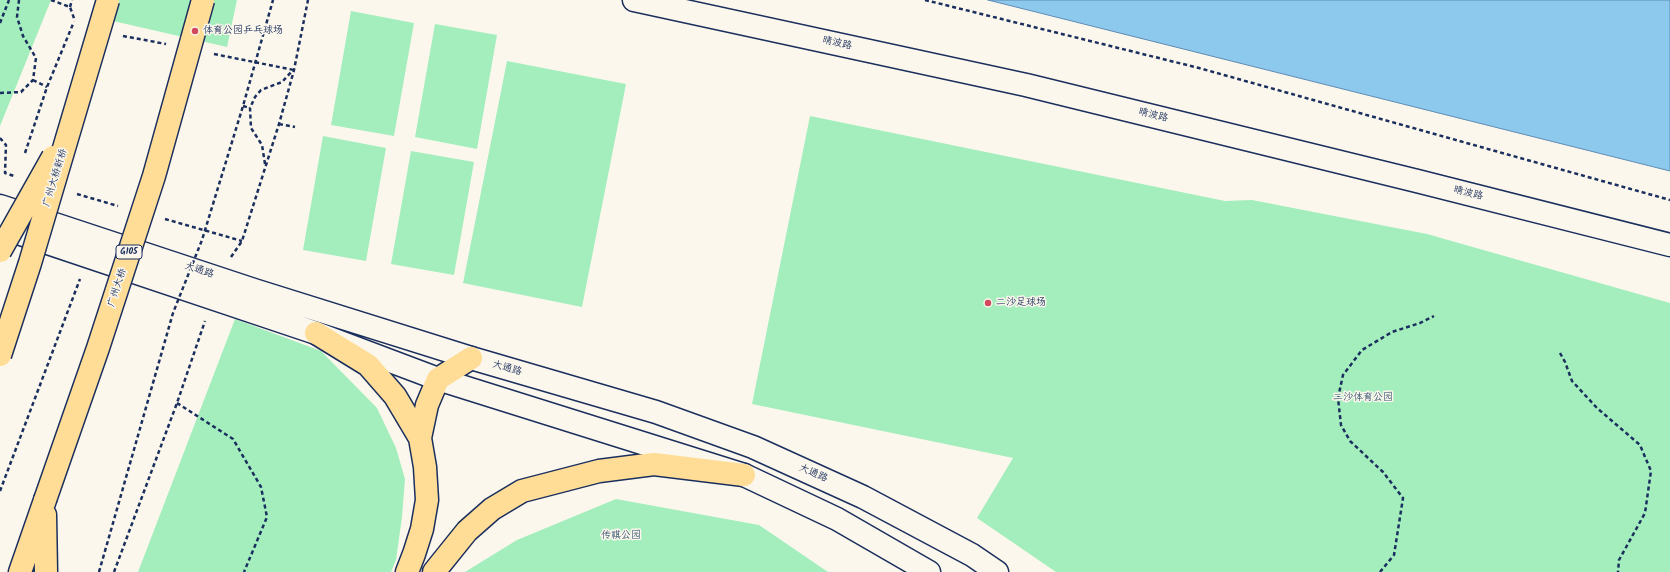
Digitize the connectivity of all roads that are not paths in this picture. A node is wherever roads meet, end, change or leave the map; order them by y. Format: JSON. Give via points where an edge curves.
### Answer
{"nodes":[{"id":1,"x":108,"y":0,"type":"edge"},
{"id":2,"x":203,"y":0,"type":"edge"},
{"id":3,"x":634,"y":0,"type":"edge"},
{"id":4,"x":73,"y":121,"type":"junction"},
{"id":5,"x":0,"y":206,"type":"edge"},
{"id":6,"x":0,"y":227,"type":"edge"},
{"id":7,"x":1670,"y":245,"type":"edge"},
{"id":8,"x":0,"y":251,"type":"edge"},
{"id":9,"x":316,"y":333,"type":"junction"},
{"id":10,"x":0,"y":355,"type":"edge"},
{"id":11,"x":471,"y":358,"type":"junction"},
{"id":12,"x":438,"y":379,"type":"junction"},
{"id":13,"x":420,"y":438,"type":"junction"},
{"id":14,"x":744,"y":475,"type":"junction"},
{"id":15,"x":45,"y":500,"type":"junction"},
{"id":16,"x":20,"y":572,"type":"edge"},
{"id":17,"x":46,"y":572,"type":"edge"},
{"id":18,"x":407,"y":572,"type":"edge"},
{"id":19,"x":434,"y":572,"type":"edge"},
{"id":20,"x":929,"y":572,"type":"edge"},
{"id":21,"x":998,"y":572,"type":"edge"}],
"edges":[{"from":1,"to":4,"type":"highway","name":"广州大桥新桥","bridge":true},
{"from":2,"to":15,"type":"highway","name":"广州大桥","number":"G105","bridge":true,"via":[[154,176]]},
{"from":3,"to":7,"type":"main road","name":"晴波路","via":[[1026,85]]},
{"from":4,"to":8,"type":"highway","bridge":true},
{"from":4,"to":10,"type":"highway","name":"广州大桥新桥","bridge":true},
{"from":5,"to":11,"type":"main road","name":"大通路"},
{"from":6,"to":9,"type":"main road"},
{"from":9,"to":12,"type":"main road"},
{"from":9,"to":13,"type":"highway","via":[[368,364],[395,396]]},
{"from":11,"to":12,"type":"highway"},
{"from":11,"to":21,"type":"main road","name":"大通路","via":[[656,412],[753,447],[863,496],[972,554]]},
{"from":12,"to":13,"type":"highway","via":[[427,404]]},
{"from":12,"to":14,"type":"main road"},
{"from":13,"to":18,"type":"highway","via":[[427,500],[422,530]]},
{"from":14,"to":19,"type":"highway","via":[[654,464],[599,471],[522,490],[492,509],[467,531]]},
{"from":14,"to":20,"type":"main road","via":[[837,519]]},
{"from":15,"to":16,"type":"highway","name":"广州大桥","number":"G105"},
{"from":15,"to":17,"type":"highway"}]}
